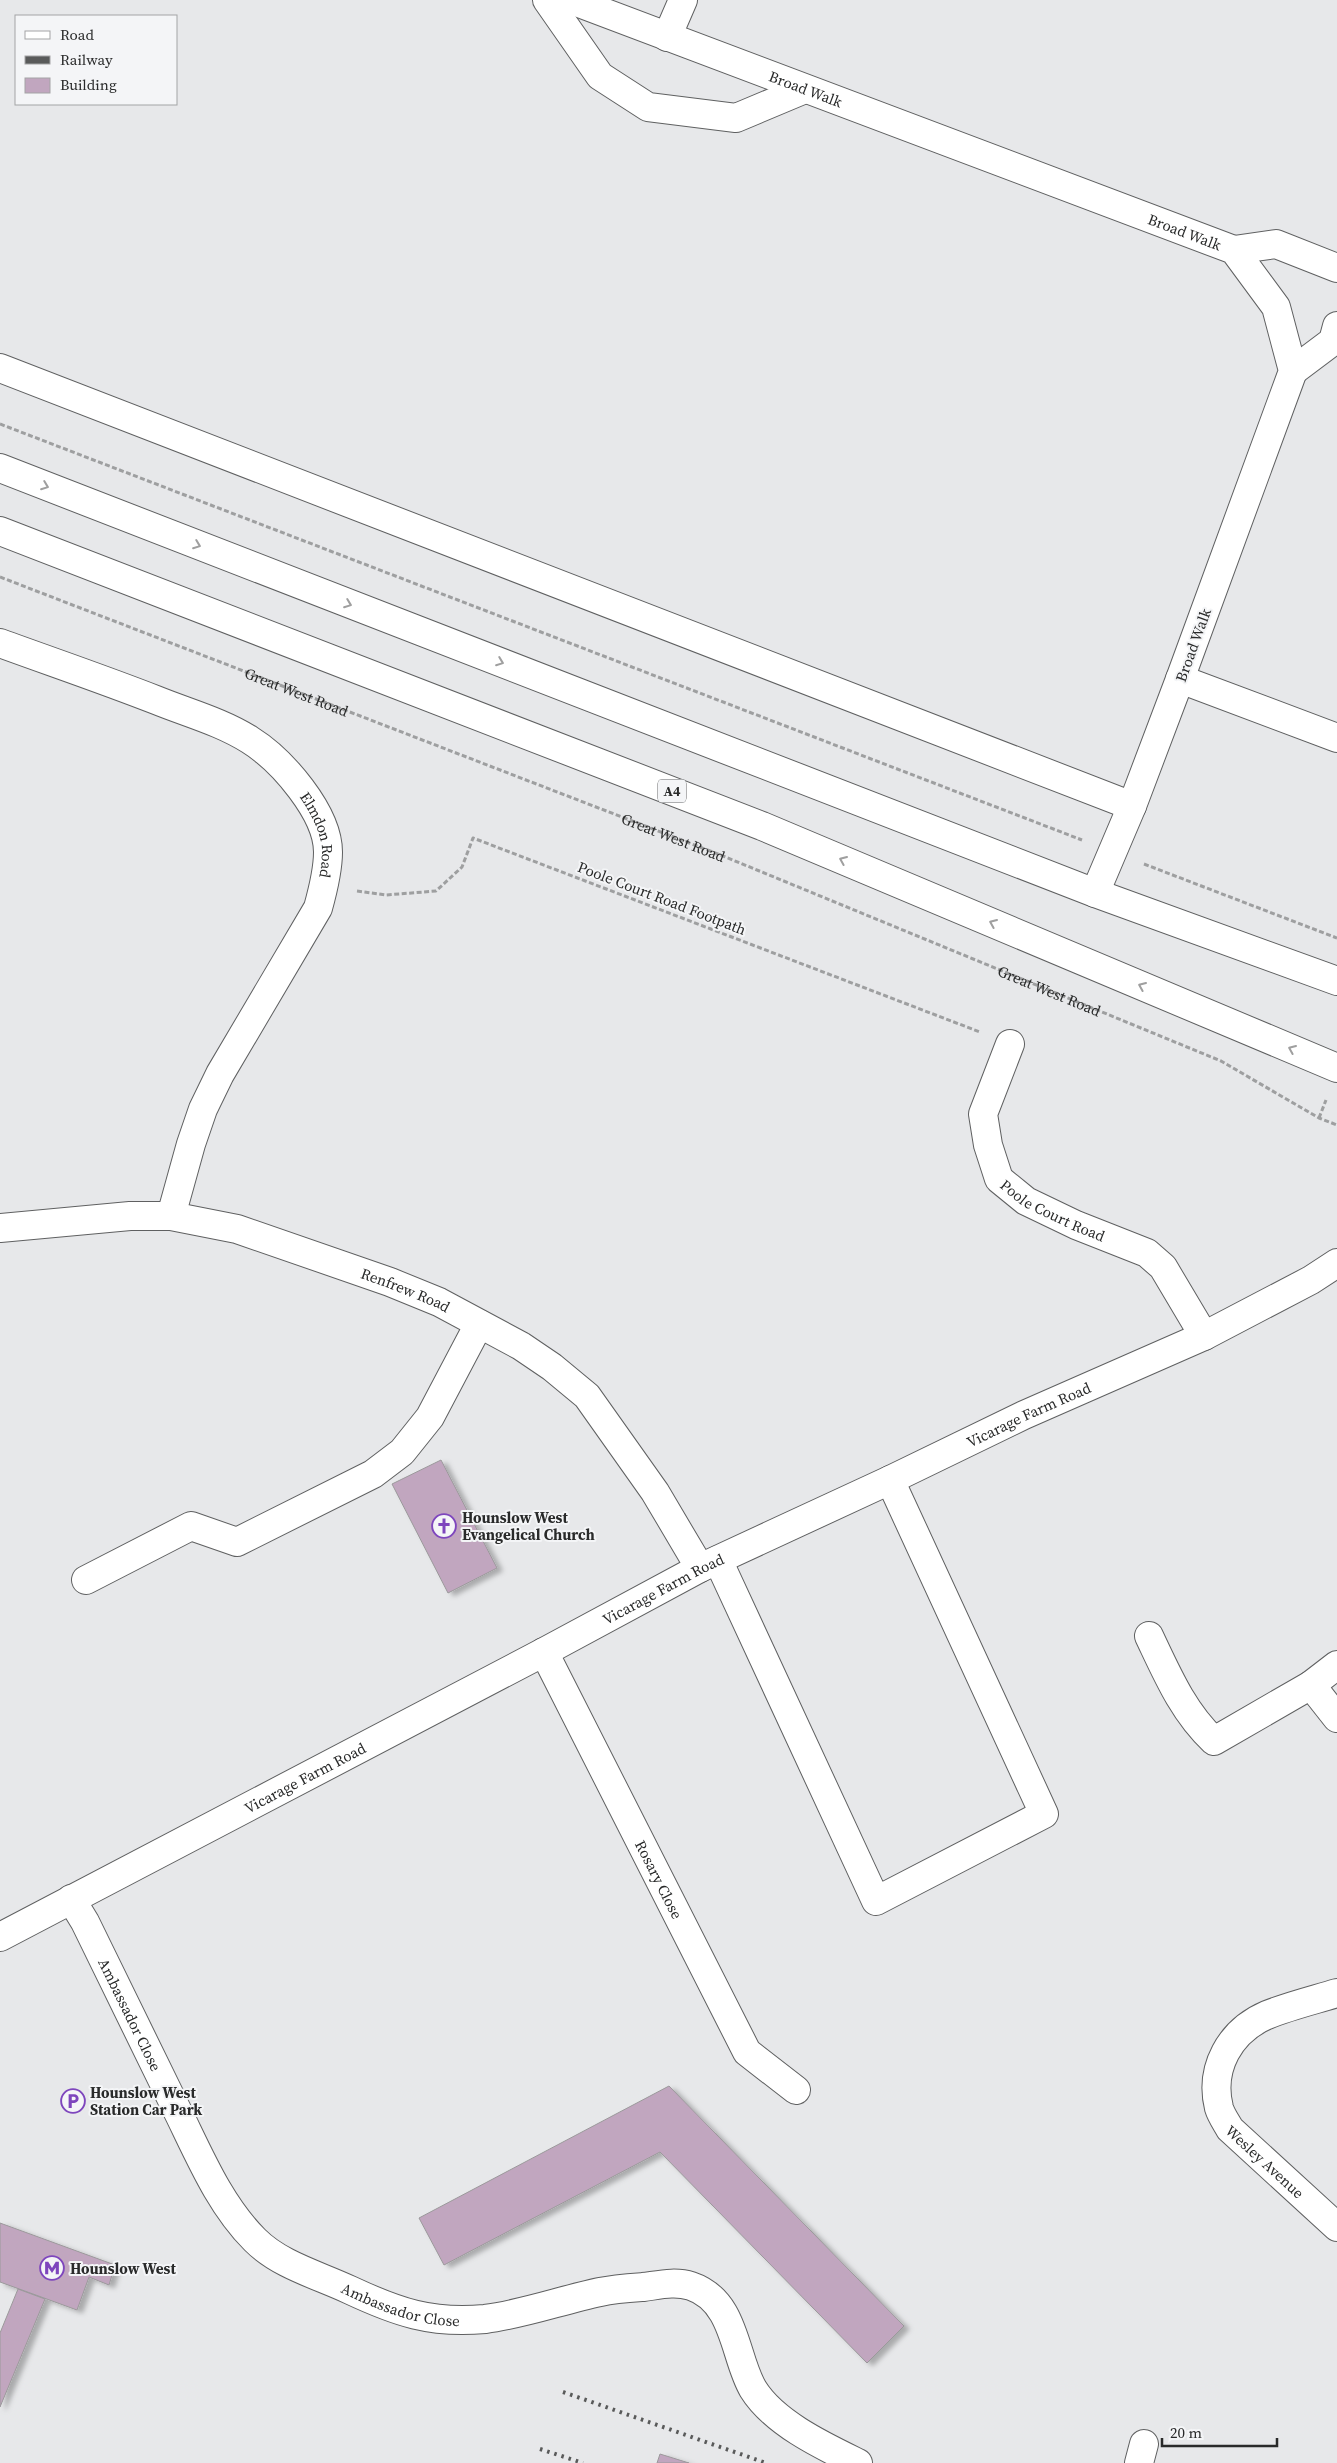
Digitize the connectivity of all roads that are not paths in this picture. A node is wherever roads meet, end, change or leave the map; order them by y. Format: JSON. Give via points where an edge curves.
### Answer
{"nodes":[{"id":1,"x":547,"y":0,"type":"edge"},
{"id":2,"x":571,"y":0,"type":"edge"},
{"id":3,"x":683,"y":0,"type":"edge"},
{"id":4,"x":667,"y":37,"type":"junction"},
{"id":5,"x":805,"y":89,"type":"junction"},
{"id":6,"x":1234,"y":250,"type":"junction"},
{"id":7,"x":1337,"y":268,"type":"edge"},
{"id":8,"x":1337,"y":326,"type":"edge"},
{"id":9,"x":0,"y":368,"type":"edge"},
{"id":10,"x":1293,"y":371,"type":"junction"},
{"id":11,"x":0,"y":468,"type":"edge"},
{"id":12,"x":0,"y":531,"type":"edge"},
{"id":13,"x":0,"y":643,"type":"edge"},
{"id":14,"x":1180,"y":679,"type":"junction"},
{"id":15,"x":1337,"y":738,"type":"edge"},
{"id":16,"x":1132,"y":806,"type":"junction"},
{"id":17,"x":1095,"y":893,"type":"junction"},
{"id":18,"x":1337,"y":981,"type":"edge"},
{"id":19,"x":1010,"y":1044,"type":"road end"},
{"id":20,"x":1333,"y":1080,"type":"edge"},
{"id":21,"x":171,"y":1216,"type":"junction"},
{"id":22,"x":0,"y":1228,"type":"edge"},
{"id":23,"x":1337,"y":1262,"type":"edge"},
{"id":24,"x":479,"y":1324,"type":"junction"},
{"id":25,"x":1204,"y":1336,"type":"junction"},
{"id":26,"x":890,"y":1480,"type":"junction"},
{"id":27,"x":709,"y":1564,"type":"junction"},
{"id":28,"x":86,"y":1580,"type":"dead end"},
{"id":29,"x":1149,"y":1636,"type":"dead end"},
{"id":30,"x":544,"y":1652,"type":"junction"},
{"id":31,"x":1337,"y":1665,"type":"edge"},
{"id":32,"x":1311,"y":1685,"type":"junction"},
{"id":33,"x":1337,"y":1718,"type":"edge"},
{"id":34,"x":71,"y":1900,"type":"junction"},
{"id":35,"x":0,"y":1937,"type":"edge"},
{"id":36,"x":1337,"y":1993,"type":"edge"},
{"id":37,"x":796,"y":2090,"type":"dead end"},
{"id":38,"x":1337,"y":2227,"type":"edge"},
{"id":39,"x":858,"y":2463,"type":"edge"}],
"edges":[{"from":1,"to":5,"type":"main road","via":[[600,76],[648,107],[736,118]]},
{"from":2,"to":4,"type":"main road","name":"Broad Walk"},
{"from":3,"to":4,"type":"main road"},
{"from":4,"to":5,"type":"main road","name":"Broad Walk"},
{"from":5,"to":6,"type":"main road","name":"Broad Walk"},
{"from":6,"to":7,"type":"main road","via":[[1276,244]]},
{"from":6,"to":10,"type":"main road","name":"Broad Walk","via":[[1276,307]]},
{"from":8,"to":10,"type":"main road","via":[[1333,341]]},
{"from":9,"to":16,"type":"main road"},
{"from":10,"to":14,"type":"main road","name":"Broad Walk"},
{"from":11,"to":17,"type":"main road","one_way":true},
{"from":20,"to":12,"type":"main road","number":"A4","one_way":true,"via":[[762,826]]},
{"from":13,"to":21,"type":"main road","name":"Elmdon Road","via":[[205,718],[251,740],[286,769],[314,809],[324,831],[328,852],[318,908],[237,1042],[203,1108],[180,1176]]},
{"from":14,"to":15,"type":"main road"},
{"from":14,"to":16,"type":"main road","name":"Broad Walk"},
{"from":16,"to":17,"type":"main road","name":"Broad Walk"},
{"from":17,"to":18,"type":"main road"},
{"from":19,"to":25,"type":"main road","name":"Poole Court Road","via":[[983,1114],[988,1145],[999,1179],[1026,1201],[1147,1253],[1163,1267]]},
{"from":21,"to":22,"type":"main road","name":"Renfrew Road","via":[[130,1216]]},
{"from":21,"to":24,"type":"main road","name":"Renfrew Road","via":[[237,1229],[326,1260],[439,1302]]},
{"from":23,"to":25,"type":"main road","name":"Vicarage Farm Road","via":[[1311,1280]]},
{"from":24,"to":27,"type":"main road","name":"Renfrew Road","via":[[521,1346],[587,1396]]},
{"from":24,"to":28,"type":"main road","via":[[430,1417],[402,1452],[373,1474],[237,1542],[190,1526]]},
{"from":25,"to":26,"type":"main road","name":"Vicarage Farm Road","via":[[1024,1415]]},
{"from":26,"to":27,"type":"main road","name":"Vicarage Farm Road"},
{"from":26,"to":27,"type":"main road","name":"Renfrew Road","via":[[1044,1814],[876,1901]]},
{"from":27,"to":30,"type":"main road","name":"Vicarage Farm Road"},
{"from":29,"to":32,"type":"main road","via":[[1175,1692],[1200,1728],[1214,1741]]},
{"from":30,"to":34,"type":"main road","name":"Vicarage Farm Road"},
{"from":30,"to":37,"type":"main road","name":"Rosary Close","via":[[747,2052]]},
{"from":31,"to":32,"type":"main road"},
{"from":32,"to":33,"type":"main road"},
{"from":34,"to":35,"type":"main road","name":"Vicarage Farm Road"},
{"from":34,"to":39,"type":"main road","name":"Ambassador Close","via":[[85,1922],[216,2188],[255,2240],[278,2257],[396,2311],[453,2320],[512,2314],[603,2291],[675,2283],[692,2286],[703,2292],[729,2323],[753,2389],[778,2415],[807,2437]]},
{"from":36,"to":38,"type":"main road","name":"Wesley Avenue","via":[[1267,2015],[1247,2026],[1230,2043],[1220,2062],[1217,2081],[1220,2108],[1230,2128]]}]}
